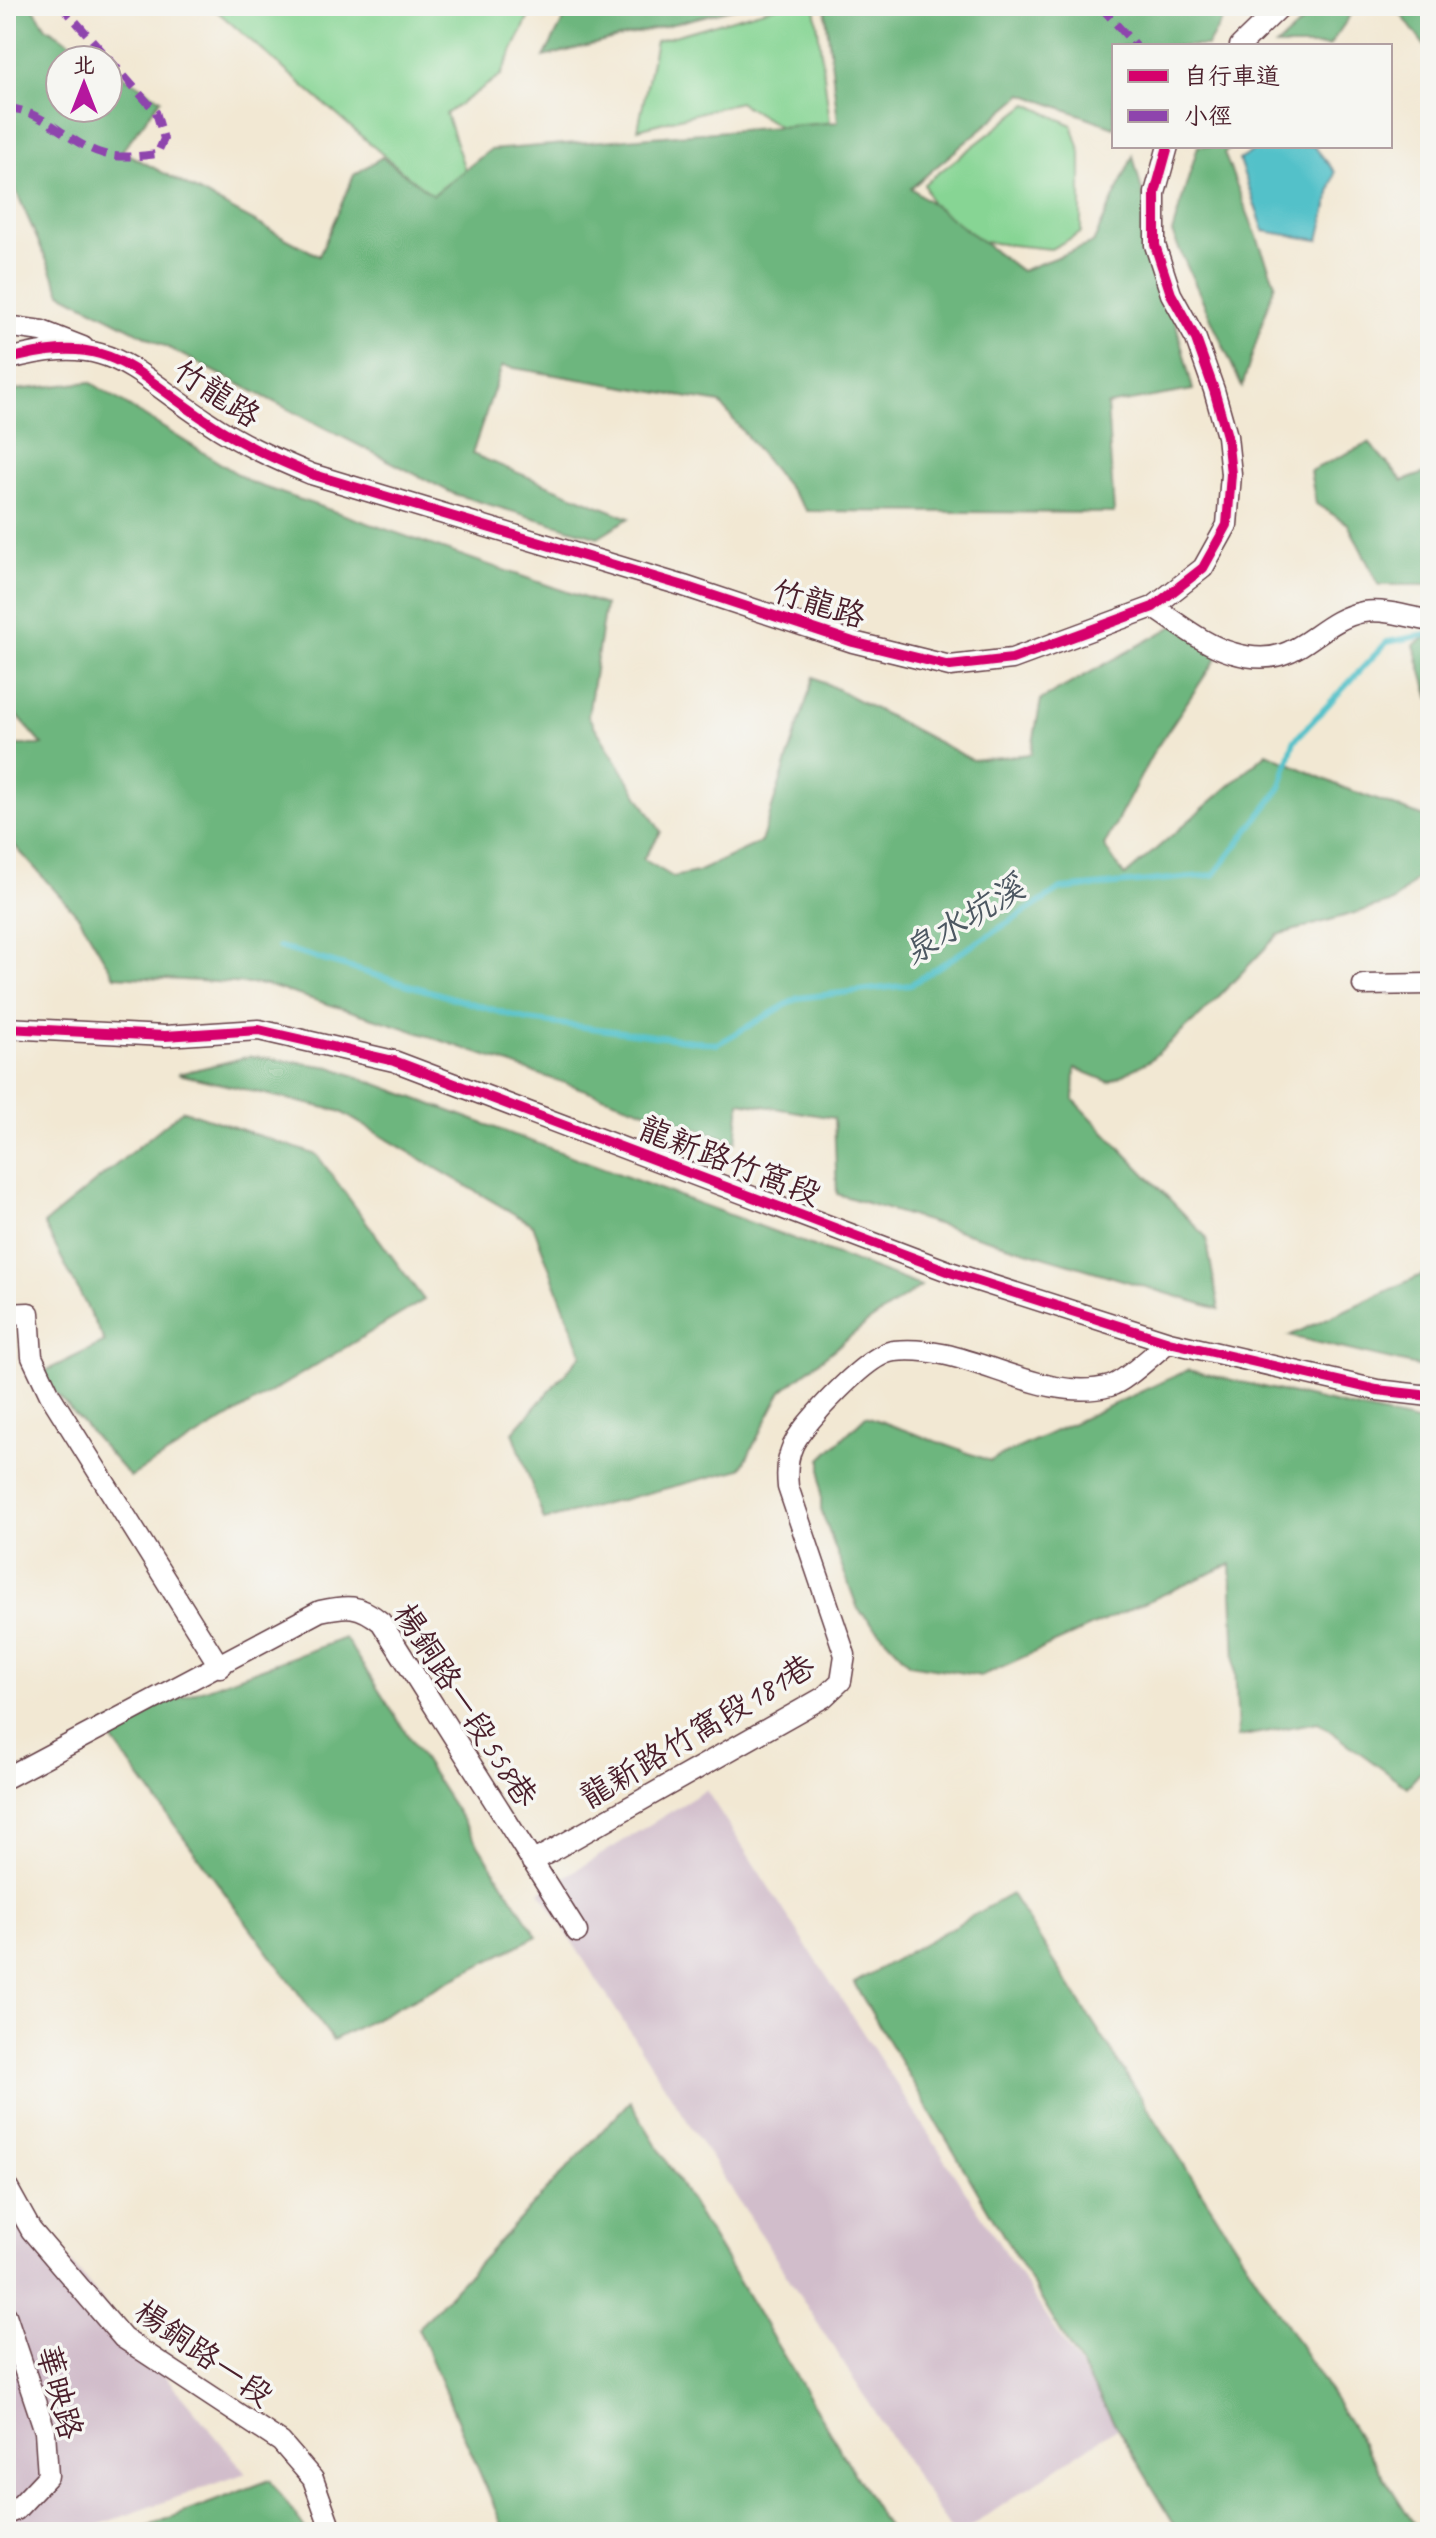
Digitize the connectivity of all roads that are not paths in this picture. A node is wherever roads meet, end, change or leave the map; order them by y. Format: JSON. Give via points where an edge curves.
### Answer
{"nodes":[{"id":1,"x":1281,"y":6,"type":"edge"},
{"id":2,"x":1242,"y":44,"type":"edge"},
{"id":3,"x":1167,"y":148,"type":"edge"},
{"id":4,"x":6,"y":326,"type":"edge"},
{"id":5,"x":94,"y":351,"type":"junction"},
{"id":6,"x":6,"y":360,"type":"edge"},
{"id":7,"x":1153,"y":607,"type":"junction"},
{"id":8,"x":1430,"y":621,"type":"edge"},
{"id":9,"x":1430,"y":984,"type":"edge"},
{"id":10,"x":1363,"y":985,"type":"dead end"},
{"id":11,"x":6,"y":1028,"type":"edge"},
{"id":12,"x":6,"y":1314,"type":"edge"},
{"id":13,"x":1169,"y":1342,"type":"junction"},
{"id":14,"x":1430,"y":1396,"type":"edge"},
{"id":15,"x":220,"y":1667,"type":"junction"},
{"id":16,"x":6,"y":1778,"type":"edge"},
{"id":17,"x":532,"y":1862,"type":"junction"},
{"id":18,"x":577,"y":1932,"type":"dead end"},
{"id":19,"x":6,"y":2185,"type":"edge"},
{"id":20,"x":6,"y":2315,"type":"edge"},
{"id":21,"x":6,"y":2514,"type":"edge"},
{"id":22,"x":332,"y":2532,"type":"edge"}],
"edges":[{"from":1,"to":2,"type":"street"},
{"from":3,"to":7,"type":"street","name":"竹龍路","via":[[1155,193],[1155,245],[1214,390],[1231,474],[1227,525],[1203,568]]},
{"from":4,"to":5,"type":"street","via":[[42,331]]},
{"from":5,"to":6,"type":"street","name":"竹龍路","via":[[39,351]]},
{"from":5,"to":7,"type":"street","name":"竹龍路","via":[[126,362],[208,422],[311,474],[853,642],[950,666],[1012,659]]},
{"from":7,"to":8,"type":"street","via":[[1214,646],[1255,657],[1288,654],[1363,612]]},
{"from":9,"to":10,"type":"street"},
{"from":11,"to":13,"type":"street","name":"龍新路竹窩段","via":[[165,1036],[259,1030],[394,1061],[953,1273]]},
{"from":12,"to":15,"type":"street","via":[[29,1313],[32,1357],[50,1395]]},
{"from":13,"to":14,"type":"street","name":"龍新路竹窩段","via":[[1377,1390]]},
{"from":13,"to":17,"type":"street","name":"龍新路竹窩段181巷","via":[[1112,1386],[1068,1390],[947,1354],[891,1351],[843,1383],[798,1435],[785,1459],[788,1487],[845,1655],[841,1681],[824,1697]]},
{"from":15,"to":16,"type":"street","name":"楊銅路一段558巷"},
{"from":15,"to":17,"type":"street","name":"楊銅路一段558巷","via":[[320,1611],[349,1604],[365,1608],[381,1622]]},
{"from":17,"to":18,"type":"street","name":"楊銅路一段558巷"},
{"from":19,"to":22,"type":"street","name":"楊銅路一段","via":[[31,2230],[123,2338],[281,2442],[313,2479]]},
{"from":20,"to":21,"type":"street","name":"華映路","via":[[45,2431],[48,2476]]}]}
